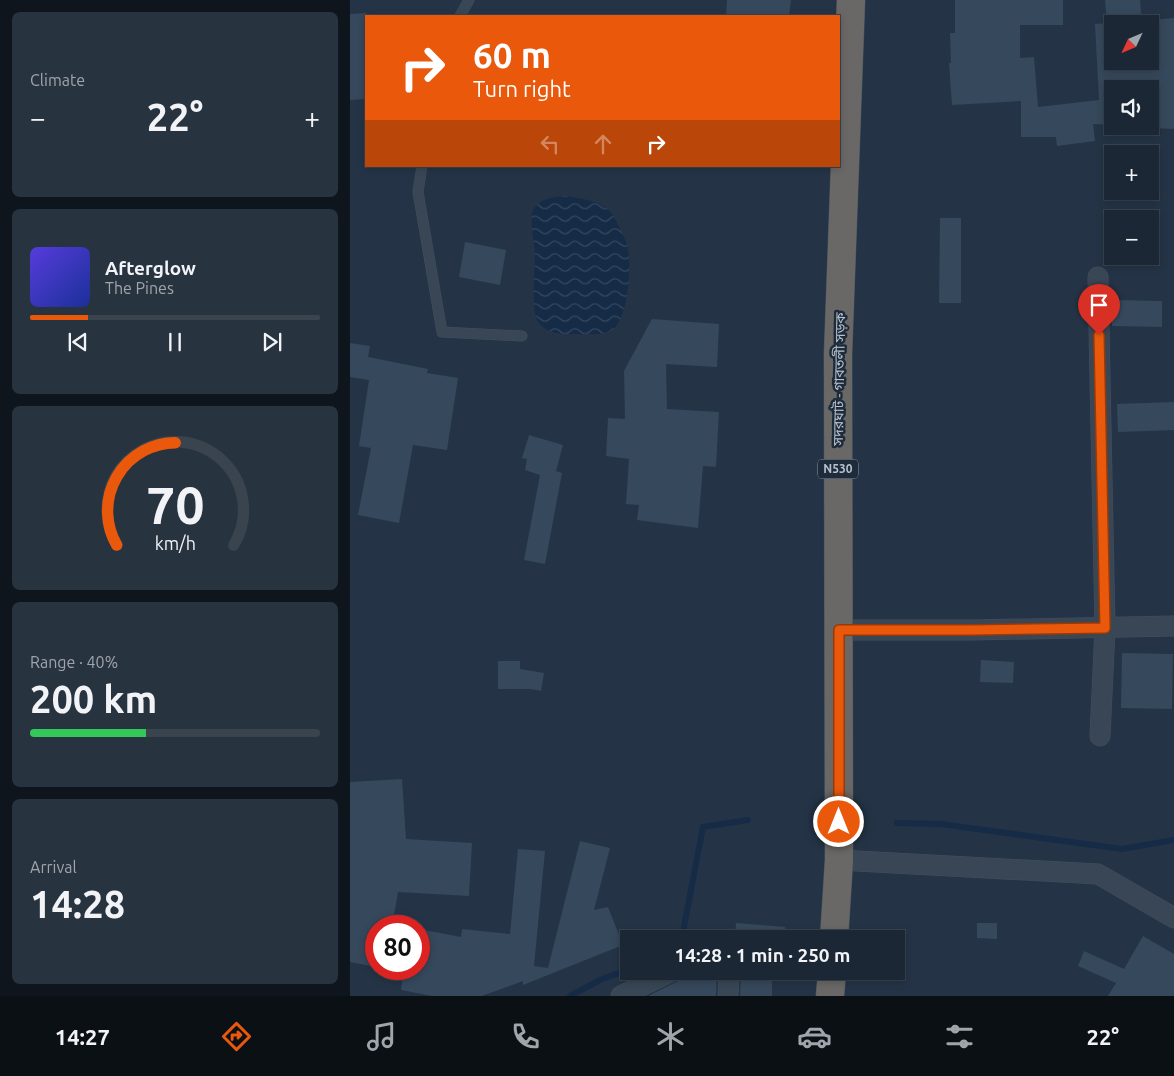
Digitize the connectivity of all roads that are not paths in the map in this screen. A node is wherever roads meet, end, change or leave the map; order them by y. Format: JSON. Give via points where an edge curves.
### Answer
{"nodes":[{"id":1,"x":469,"y":0,"type":"edge"},
{"id":2,"x":851,"y":0,"type":"edge"},
{"id":3,"x":461,"y":15,"type":"edge"},
{"id":4,"x":422,"y":167,"type":"edge"},
{"id":5,"x":1098,"y":277,"type":"dead end"},
{"id":6,"x":522,"y":336,"type":"dead end"},
{"id":7,"x":1174,"y":626,"type":"edge"},
{"id":8,"x":1105,"y":628,"type":"junction"},
{"id":9,"x":839,"y":630,"type":"junction"},
{"id":10,"x":1100,"y":736,"type":"dead end"},
{"id":11,"x":839,"y":860,"type":"junction"},
{"id":12,"x":1174,"y":918,"type":"edge"},
{"id":13,"x":835,"y":930,"type":"edge"},
{"id":14,"x":654,"y":980,"type":"edge"},
{"id":15,"x":729,"y":980,"type":"edge"},
{"id":16,"x":831,"y":980,"type":"edge"},
{"id":17,"x":621,"y":996,"type":"edge"},
{"id":18,"x":728,"y":996,"type":"edge"},
{"id":19,"x":830,"y":996,"type":"edge"}],
"edges":[{"from":1,"to":3,"type":"lane"},
{"from":2,"to":9,"type":"highway","name":"সদরঘাট - গাবতলী সড়ক","number":"N530","via":[[838,354]]},
{"from":4,"to":6,"type":"lane","via":[[418,192],[442,332]]},
{"from":5,"to":8,"type":"street"},
{"from":7,"to":8,"type":"street"},
{"from":8,"to":9,"type":"street"},
{"from":8,"to":10,"type":"street"},
{"from":9,"to":11,"type":"highway","name":"সদরঘাট - গাবতলী সড়ক","number":"N530"},
{"from":11,"to":12,"type":"street","via":[[1098,874]]},
{"from":11,"to":13,"type":"highway","name":"সদরঘাট - গাবতলী সড়ক","number":"N530"},
{"from":14,"to":17,"type":"street"},
{"from":15,"to":18,"type":"street"},
{"from":16,"to":19,"type":"highway"}]}
